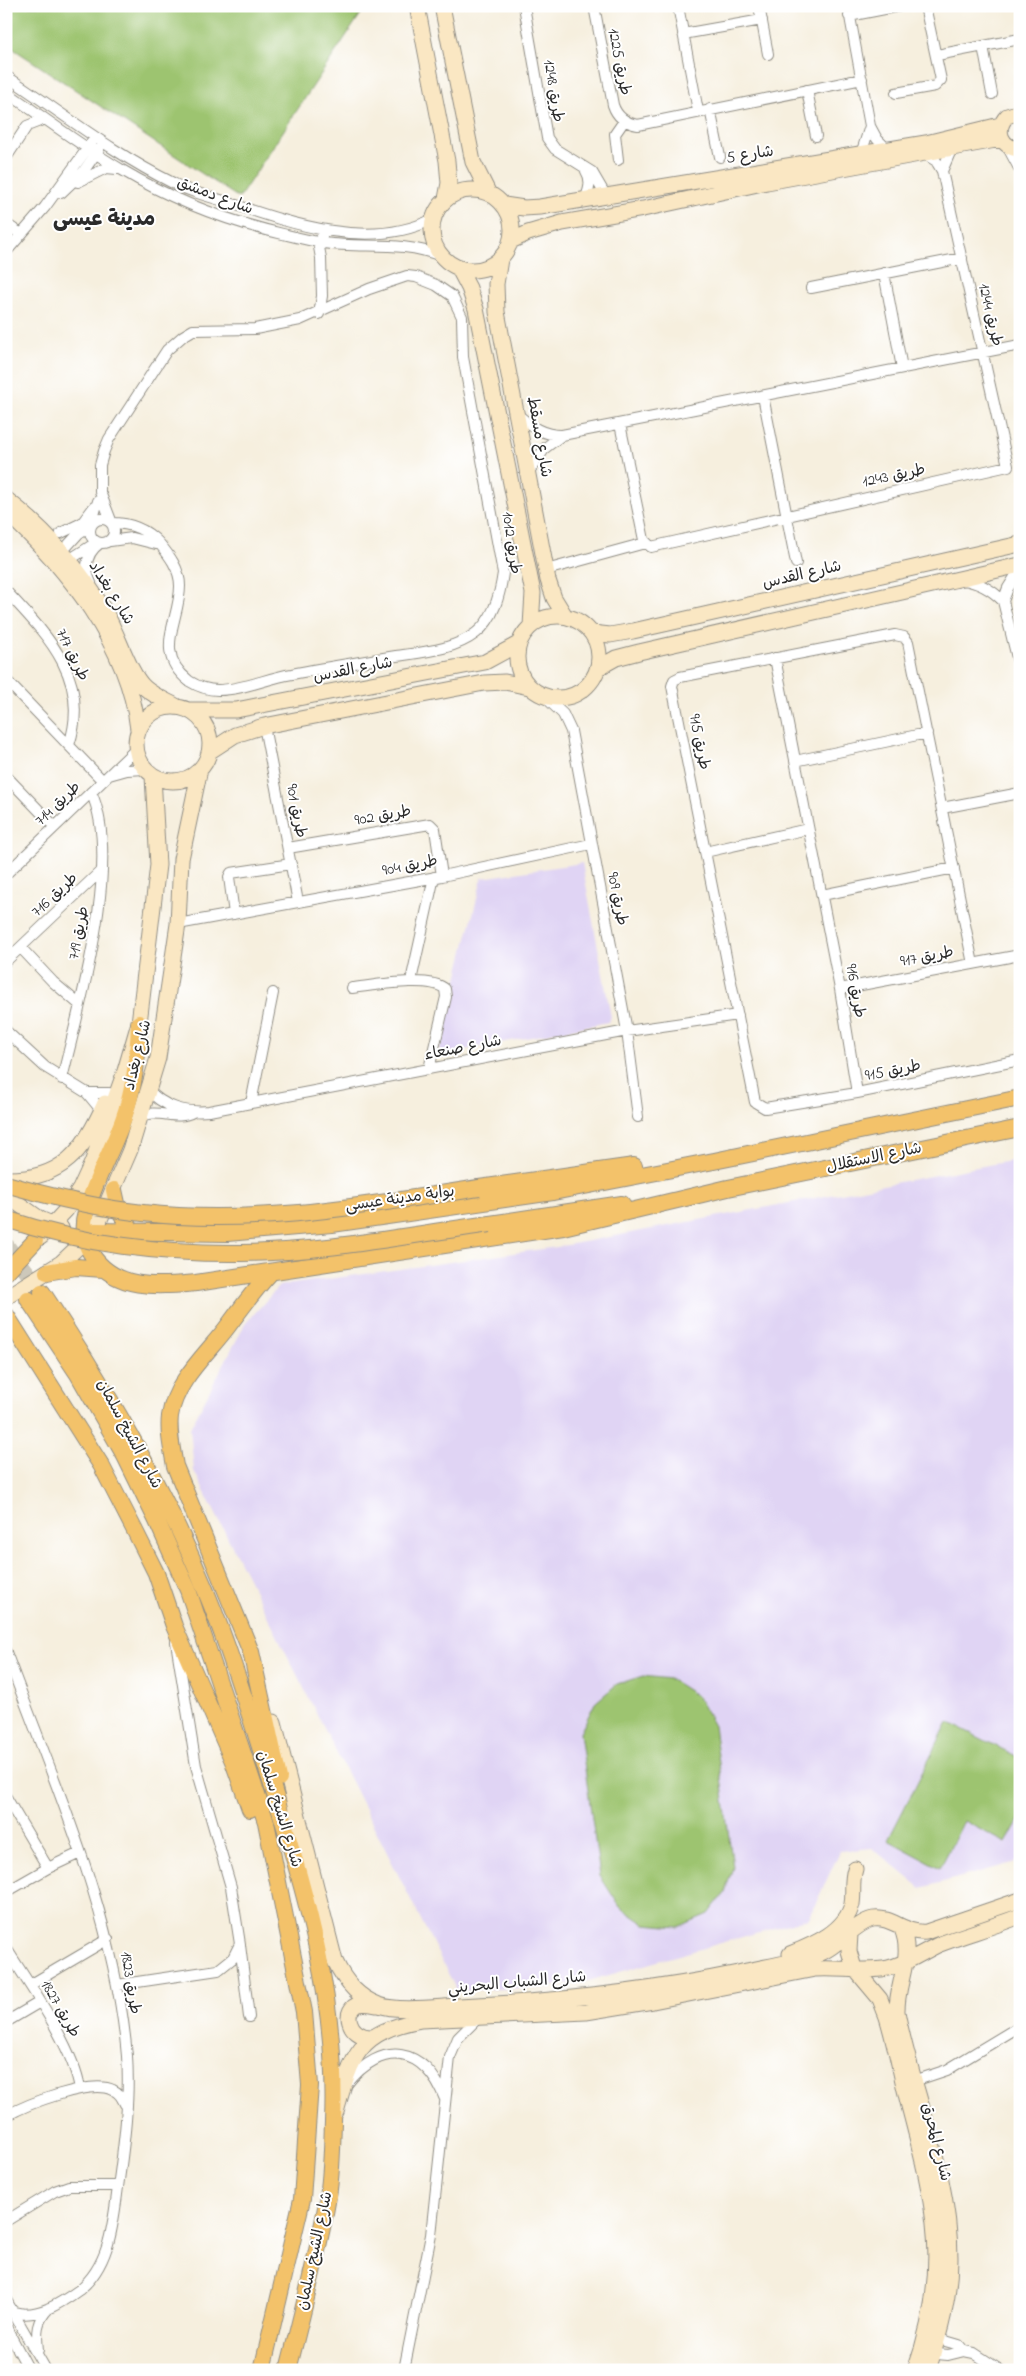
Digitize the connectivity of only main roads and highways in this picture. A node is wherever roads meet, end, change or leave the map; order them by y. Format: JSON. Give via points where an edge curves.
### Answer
{"nodes":[{"id":1,"x":139,"y":1023,"type":"road end"},
{"id":2,"x":1020,"y":1098,"type":"edge"},
{"id":3,"x":1020,"y":1128,"type":"edge"},
{"id":4,"x":794,"y":1145,"type":"junction"},
{"id":5,"x":6,"y":1184,"type":"edge"},
{"id":6,"x":728,"y":1188,"type":"junction"},
{"id":7,"x":114,"y":1190,"type":"road end"},
{"id":8,"x":6,"y":1218,"type":"edge"},
{"id":9,"x":132,"y":1231,"type":"junction"},
{"id":10,"x":227,"y":1233,"type":"junction"},
{"id":11,"x":88,"y":1234,"type":"junction"},
{"id":12,"x":34,"y":1241,"type":"road end"},
{"id":13,"x":103,"y":1269,"type":"junction"},
{"id":14,"x":6,"y":1272,"type":"edge"},
{"id":15,"x":47,"y":1272,"type":"road end"},
{"id":16,"x":271,"y":1272,"type":"junction"},
{"id":17,"x":239,"y":1277,"type":"junction"},
{"id":18,"x":20,"y":1294,"type":"edge"},
{"id":19,"x":6,"y":1315,"type":"edge"},
{"id":20,"x":230,"y":1324,"type":"junction"},
{"id":21,"x":6,"y":1333,"type":"edge"},
{"id":22,"x":32,"y":1355,"type":"junction"},
{"id":23,"x":292,"y":1850,"type":"junction"},
{"id":24,"x":283,"y":1911,"type":"junction"},
{"id":25,"x":264,"y":2362,"type":"edge"},
{"id":26,"x":256,"y":2370,"type":"edge"},
{"id":27,"x":288,"y":2370,"type":"edge"}],
"edges":[{"from":1,"to":11,"type":"main road","via":[[132,1090],[115,1142],[88,1203]]},
{"from":2,"to":4,"type":"main road","name":"شارع الاستقلال"},
{"from":3,"to":6,"type":"main road","name":"شارع الاستقلال"},
{"from":4,"to":5,"type":"main road","name":"بوابة مدينة عيسى","bridge":true,"via":[[357,1206],[252,1216],[144,1214],[95,1206]]},
{"from":4,"to":10,"type":"main road","via":[[553,1192],[323,1225]]},
{"from":6,"to":8,"type":"main road","bridge":true,"via":[[490,1224],[308,1248],[242,1253],[154,1249],[109,1243],[65,1235]]},
{"from":6,"to":16,"type":"main road","via":[[564,1227]]},
{"from":7,"to":9,"type":"main road","via":[[118,1208]]},
{"from":9,"to":10,"type":"main road"},
{"from":9,"to":11,"type":"main road"},
{"from":10,"to":17,"type":"main road","via":[[236,1254]]},
{"from":11,"to":13,"type":"main road"},
{"from":12,"to":14,"type":"main road"},
{"from":13,"to":15,"type":"main road","via":[[76,1267]]},
{"from":13,"to":17,"type":"main road","via":[[137,1285],[162,1286]]},
{"from":16,"to":17,"type":"main road"},
{"from":16,"to":20,"type":"main road","via":[[248,1297]]},
{"from":17,"to":20,"type":"main road"},
{"from":18,"to":23,"type":"main road","name":"شارع الشيخ سلمان","via":[[93,1368],[172,1515],[206,1591]]},
{"from":18,"to":24,"type":"main road","name":"شارع الشيخ سلمان","via":[[78,1374],[126,1456],[188,1590],[266,1822]]},
{"from":19,"to":22,"type":"main road"},
{"from":20,"to":23,"type":"main road","via":[[190,1373],[176,1398],[170,1415],[169,1438],[175,1466],[251,1652],[287,1811]]},
{"from":21,"to":22,"type":"main road"},
{"from":22,"to":24,"type":"main road","via":[[101,1465],[156,1573],[174,1626],[233,1761]]},
{"from":23,"to":27,"type":"main road","name":"شارع الشيخ سلمان","via":[[327,1991],[333,2121],[328,2200]]},
{"from":24,"to":25,"type":"main road","name":"شارع الشيخ سلمان","via":[[304,2012],[309,2101],[302,2199]]},
{"from":25,"to":26,"type":"main road","name":"شارع الشيخ سلمان"}]}
